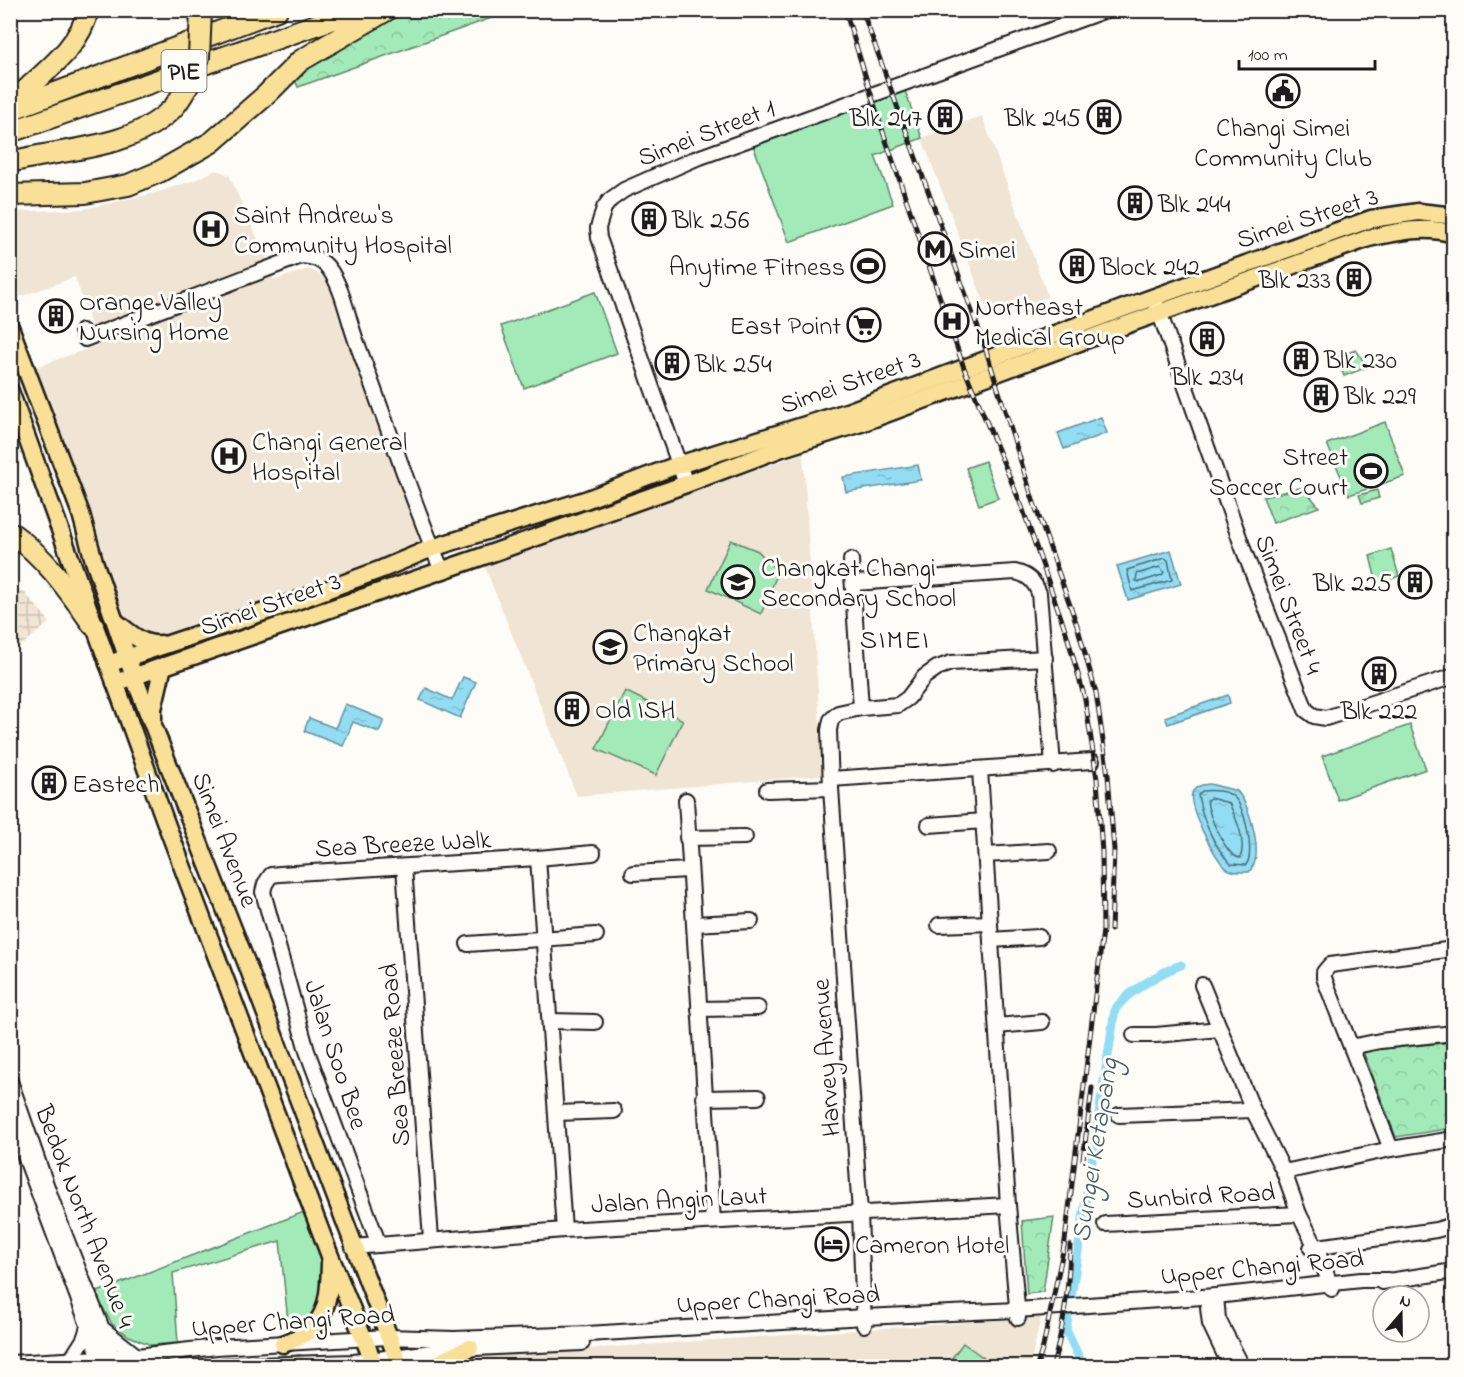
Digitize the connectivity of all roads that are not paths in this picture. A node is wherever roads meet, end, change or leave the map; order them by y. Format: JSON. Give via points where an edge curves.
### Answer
{"nodes":[{"id":1,"x":88,"y":10,"type":"edge"},
{"id":2,"x":201,"y":10,"type":"edge"},
{"id":3,"x":277,"y":10,"type":"edge"},
{"id":4,"x":358,"y":10,"type":"edge"},
{"id":5,"x":387,"y":10,"type":"edge"},
{"id":6,"x":1084,"y":10,"type":"edge"},
{"id":7,"x":1106,"y":10,"type":"edge"},
{"id":8,"x":10,"y":103,"type":"edge"},
{"id":9,"x":10,"y":110,"type":"edge"},
{"id":10,"x":10,"y":132,"type":"edge"},
{"id":11,"x":10,"y":162,"type":"edge"},
{"id":12,"x":10,"y":195,"type":"edge"},
{"id":13,"x":1454,"y":218,"type":"edge"},
{"id":14,"x":1454,"y":234,"type":"edge"},
{"id":15,"x":1157,"y":306,"type":"junction"},
{"id":16,"x":10,"y":327,"type":"edge"},
{"id":17,"x":82,"y":331,"type":"dead end"},
{"id":18,"x":10,"y":391,"type":"edge"},
{"id":19,"x":675,"y":466,"type":"junction"},
{"id":20,"x":683,"y":486,"type":"junction"},
{"id":21,"x":10,"y":532,"type":"edge"},
{"id":22,"x":432,"y":548,"type":"junction"},
{"id":23,"x":851,"y":560,"type":"dead end"},
{"id":24,"x":382,"y":569,"type":"junction"},
{"id":25,"x":442,"y":571,"type":"junction"},
{"id":26,"x":854,"y":583,"type":"junction"},
{"id":27,"x":401,"y":585,"type":"junction"},
{"id":28,"x":116,"y":622,"type":"junction"},
{"id":29,"x":93,"y":625,"type":"junction"},
{"id":30,"x":168,"y":643,"type":"junction"},
{"id":31,"x":128,"y":657,"type":"junction"},
{"id":32,"x":1045,"y":658,"type":"junction"},
{"id":33,"x":108,"y":664,"type":"junction"},
{"id":34,"x":163,"y":666,"type":"junction"},
{"id":35,"x":1454,"y":676,"type":"edge"},
{"id":36,"x":134,"y":677,"type":"junction"},
{"id":37,"x":115,"y":683,"type":"junction"},
{"id":38,"x":861,"y":708,"type":"junction"},
{"id":39,"x":153,"y":725,"type":"junction"},
{"id":40,"x":1092,"y":761,"type":"dead end"},
{"id":41,"x":1053,"y":765,"type":"junction"},
{"id":42,"x":980,"y":770,"type":"junction"},
{"id":43,"x":831,"y":784,"type":"junction"},
{"id":44,"x":767,"y":790,"type":"dead end"},
{"id":45,"x":686,"y":800,"type":"dead end"},
{"id":46,"x":984,"y":821,"type":"junction"},
{"id":47,"x":929,"y":825,"type":"dead end"},
{"id":48,"x":745,"y":837,"type":"dead end"},
{"id":49,"x":687,"y":838,"type":"junction"},
{"id":50,"x":1049,"y":851,"type":"dead end"},
{"id":51,"x":593,"y":853,"type":"dead end"},
{"id":52,"x":986,"y":855,"type":"junction"},
{"id":53,"x":538,"y":858,"type":"junction"},
{"id":54,"x":404,"y":867,"type":"junction"},
{"id":55,"x":689,"y":870,"type":"junction"},
{"id":56,"x":633,"y":873,"type":"dead end"},
{"id":57,"x":271,"y":875,"type":"joint"},
{"id":58,"x":751,"y":921,"type":"dead end"},
{"id":59,"x":990,"y":923,"type":"junction"},
{"id":60,"x":694,"y":924,"type":"junction"},
{"id":61,"x":939,"y":925,"type":"dead end"},
{"id":62,"x":596,"y":935,"type":"dead end"},
{"id":63,"x":1039,"y":938,"type":"dead end"},
{"id":64,"x":544,"y":939,"type":"junction"},
{"id":65,"x":992,"y":940,"type":"junction"},
{"id":66,"x":468,"y":944,"type":"dead end"},
{"id":67,"x":1454,"y":949,"type":"edge"},
{"id":68,"x":1202,"y":985,"type":"dead end"},
{"id":69,"x":758,"y":1008,"type":"dead end"},
{"id":70,"x":699,"y":1009,"type":"junction"},
{"id":71,"x":550,"y":1021,"type":"junction"},
{"id":72,"x":595,"y":1022,"type":"dead end"},
{"id":73,"x":1042,"y":1022,"type":"dead end"},
{"id":74,"x":997,"y":1026,"type":"junction"},
{"id":75,"x":1220,"y":1029,"type":"junction"},
{"id":76,"x":1454,"y":1033,"type":"edge"},
{"id":77,"x":1134,"y":1035,"type":"dead end"},
{"id":78,"x":1351,"y":1047,"type":"junction"},
{"id":79,"x":10,"y":1082,"type":"edge"},
{"id":80,"x":758,"y":1096,"type":"dead end"},
{"id":81,"x":704,"y":1098,"type":"junction"},
{"id":82,"x":1253,"y":1110,"type":"junction"},
{"id":83,"x":614,"y":1111,"type":"dead end"},
{"id":84,"x":556,"y":1113,"type":"junction"},
{"id":85,"x":1119,"y":1115,"type":"dead end"},
{"id":86,"x":10,"y":1116,"type":"edge"},
{"id":87,"x":1454,"y":1139,"type":"edge"},
{"id":88,"x":1391,"y":1149,"type":"junction"},
{"id":89,"x":1284,"y":1172,"type":"junction"},
{"id":90,"x":1008,"y":1205,"type":"junction"},
{"id":91,"x":860,"y":1213,"type":"junction"},
{"id":92,"x":1299,"y":1214,"type":"junction"},
{"id":93,"x":713,"y":1221,"type":"junction"},
{"id":94,"x":1105,"y":1224,"type":"dead end"},
{"id":95,"x":1454,"y":1225,"type":"edge"},
{"id":96,"x":564,"y":1230,"type":"junction"},
{"id":97,"x":431,"y":1239,"type":"junction"},
{"id":98,"x":379,"y":1245,"type":"junction"},
{"id":99,"x":1313,"y":1246,"type":"junction"},
{"id":100,"x":353,"y":1247,"type":"junction"},
{"id":101,"x":330,"y":1256,"type":"junction"},
{"id":102,"x":1454,"y":1271,"type":"edge"},
{"id":103,"x":1326,"y":1287,"type":"junction"},
{"id":104,"x":1212,"y":1301,"type":"junction"},
{"id":105,"x":1018,"y":1314,"type":"junction"},
{"id":106,"x":864,"y":1321,"type":"junction"},
{"id":107,"x":88,"y":1327,"type":"junction"},
{"id":108,"x":104,"y":1330,"type":"junction"},
{"id":109,"x":387,"y":1337,"type":"junction"},
{"id":110,"x":365,"y":1339,"type":"junction"},
{"id":111,"x":283,"y":1344,"type":"junction"},
{"id":112,"x":470,"y":1348,"type":"junction"},
{"id":113,"x":138,"y":1356,"type":"junction"},
{"id":114,"x":70,"y":1361,"type":"junction"},
{"id":115,"x":108,"y":1362,"type":"edge"},
{"id":116,"x":398,"y":1362,"type":"edge"},
{"id":117,"x":374,"y":1363,"type":"edge"},
{"id":118,"x":10,"y":1364,"type":"edge"},
{"id":119,"x":224,"y":1366,"type":"edge"},
{"id":120,"x":302,"y":1366,"type":"edge"},
{"id":121,"x":435,"y":1366,"type":"edge"},
{"id":122,"x":1230,"y":1366,"type":"edge"},
{"id":123,"x":1242,"y":1366,"type":"edge"}],
"edges":[{"from":1,"to":8,"type":"highway","via":[[67,50]]},
{"from":2,"to":11,"type":"highway","bridge":true,"via":[[199,57],[188,86],[174,107],[152,126],[121,140]]},
{"from":3,"to":9,"type":"highway","number":"PIE"},
{"from":4,"to":10,"type":"highway","number":"PIE"},
{"from":5,"to":12,"type":"highway","via":[[300,61],[212,142],[159,172],[128,185],[85,193]]},
{"from":6,"to":19,"type":"street","name":"Simei Street 1","via":[[690,153],[620,183],[605,195],[593,215],[591,240]]},
{"from":7,"to":19,"type":"street","name":"Simei Street 1","via":[[692,160],[610,200],[600,217],[599,238]]},
{"from":13,"to":15,"type":"main road","name":"Simei Street 3","via":[[1418,212],[1371,219]]},
{"from":14,"to":15,"type":"main road","name":"Simei Street 3","via":[[1424,229],[1369,238]]},
{"from":15,"to":19,"type":"main road","name":"Simei Street 3"},
{"from":15,"to":20,"type":"main road","name":"Simei Street 3","via":[[864,422]]},
{"from":15,"to":35,"type":"street","name":"Simei Street 4","via":[[1244,551],[1306,710],[1326,718]]},
{"from":16,"to":28,"type":"main road","name":"Simei Avenue","via":[[81,514]]},
{"from":17,"to":22,"type":"street","via":[[85,339],[301,256],[324,262],[344,304]]},
{"from":18,"to":29,"type":"main road","name":"Simei Avenue"},
{"from":19,"to":20,"type":"street","name":"Simei Street 1"},
{"from":19,"to":22,"type":"main road","name":"Simei Street 3","via":[[585,500]]},
{"from":20,"to":25,"type":"main road","name":"Simei Street 3"},
{"from":21,"to":29,"type":"highway","via":[[31,546],[58,576]]},
{"from":22,"to":24,"type":"main road","name":"Simei Street 3"},
{"from":22,"to":25,"type":"street"},
{"from":23,"to":26,"type":"street"},
{"from":24,"to":27,"type":"main road","via":[[396,574]]},
{"from":24,"to":30,"type":"main road","name":"Simei Street 3"},
{"from":25,"to":27,"type":"main road","name":"Simei Street 3"},
{"from":26,"to":32,"type":"street","via":[[1023,574],[1039,593]]},
{"from":26,"to":38,"type":"street"},
{"from":27,"to":34,"type":"main road","name":"Simei Street 3"},
{"from":28,"to":30,"type":"main road","via":[[145,642]]},
{"from":28,"to":31,"type":"main road","name":"Simei Avenue"},
{"from":29,"to":33,"type":"main road","name":"Simei Avenue"},
{"from":30,"to":31,"type":"main road","name":"Simei Street 3"},
{"from":31,"to":33,"type":"main road","name":"Simei Street 3"},
{"from":31,"to":36,"type":"main road","name":"Simei Avenue"},
{"from":32,"to":38,"type":"street","via":[[951,663],[924,677],[898,705]]},
{"from":32,"to":41,"type":"street"},
{"from":33,"to":37,"type":"main road","name":"Simei Avenue"},
{"from":34,"to":36,"type":"main road","name":"Simei Street 3"},
{"from":34,"to":39,"type":"main road"},
{"from":36,"to":37,"type":"main road","name":"Simei Street 3"},
{"from":36,"to":39,"type":"main road","name":"Simei Avenue"},
{"from":37,"to":101,"type":"main road","name":"Simei Avenue"},
{"from":38,"to":43,"type":"street","name":"Harvey Avenue","via":[[838,713],[831,720]]},
{"from":39,"to":100,"type":"main road","name":"Simei Avenue"},
{"from":40,"to":41,"type":"street"},
{"from":41,"to":42,"type":"street"},
{"from":42,"to":43,"type":"street"},
{"from":42,"to":46,"type":"street"},
{"from":43,"to":44,"type":"street"},
{"from":43,"to":91,"type":"street","name":"Harvey Avenue"},
{"from":45,"to":49,"type":"street"},
{"from":46,"to":47,"type":"street"},
{"from":46,"to":52,"type":"street"},
{"from":48,"to":49,"type":"street"},
{"from":49,"to":55,"type":"street"},
{"from":50,"to":52,"type":"street"},
{"from":51,"to":53,"type":"street","name":"Sea Breeze Walk"},
{"from":52,"to":59,"type":"street"},
{"from":53,"to":54,"type":"street","name":"Sea Breeze Walk"},
{"from":53,"to":64,"type":"street"},
{"from":54,"to":57,"type":"street","name":"Sea Breeze Walk"},
{"from":54,"to":97,"type":"street","name":"Sea Breeze Road"},
{"from":55,"to":56,"type":"street"},
{"from":55,"to":60,"type":"street"},
{"from":57,"to":98,"type":"street","name":"Jalan Soo Bee","via":[[263,891],[307,1051]]},
{"from":58,"to":60,"type":"street"},
{"from":59,"to":61,"type":"street"},
{"from":59,"to":65,"type":"street"},
{"from":60,"to":70,"type":"street"},
{"from":62,"to":64,"type":"street"},
{"from":63,"to":65,"type":"street"},
{"from":64,"to":66,"type":"street"},
{"from":64,"to":71,"type":"street"},
{"from":65,"to":74,"type":"street"},
{"from":67,"to":78,"type":"street","via":[[1330,965],[1324,978]]},
{"from":68,"to":75,"type":"street","name":"Sunbird Road"},
{"from":69,"to":70,"type":"street"},
{"from":70,"to":81,"type":"street"},
{"from":71,"to":72,"type":"street"},
{"from":71,"to":84,"type":"street"},
{"from":73,"to":74,"type":"street"},
{"from":74,"to":90,"type":"street"},
{"from":75,"to":77,"type":"street"},
{"from":75,"to":82,"type":"street","name":"Sunbird Road"},
{"from":76,"to":78,"type":"street"},
{"from":78,"to":88,"type":"street"},
{"from":79,"to":108,"type":"street","name":"Bedok North Avenue 4","via":[[51,1199]]},
{"from":80,"to":81,"type":"street"},
{"from":81,"to":93,"type":"street"},
{"from":82,"to":85,"type":"street"},
{"from":82,"to":89,"type":"street","name":"Sunbird Road"},
{"from":83,"to":84,"type":"street"},
{"from":84,"to":96,"type":"street"},
{"from":86,"to":107,"type":"street","name":"Bedok North Avenue 4"},
{"from":87,"to":88,"type":"street"},
{"from":88,"to":89,"type":"street"},
{"from":89,"to":92,"type":"street","name":"Sunbird Road"},
{"from":90,"to":91,"type":"street","name":"Jalan Angin Laut"},
{"from":90,"to":105,"type":"street"},
{"from":91,"to":93,"type":"street","name":"Jalan Angin Laut"},
{"from":91,"to":106,"type":"street","name":"Harvey Avenue"},
{"from":92,"to":94,"type":"street","name":"Sunbird Road"},
{"from":92,"to":99,"type":"street","name":"Sunbird Road"},
{"from":93,"to":96,"type":"street","name":"Jalan Angin Laut"},
{"from":95,"to":99,"type":"street"},
{"from":96,"to":97,"type":"street","name":"Jalan Angin Laut"},
{"from":97,"to":98,"type":"street","name":"Jalan Angin Laut"},
{"from":98,"to":100,"type":"street","name":"Jalan Angin Laut"},
{"from":99,"to":103,"type":"street","name":"Sunbird Road"},
{"from":100,"to":109,"type":"main road","name":"Simei Avenue"},
{"from":101,"to":110,"type":"main road","name":"Simei Avenue"},
{"from":101,"to":111,"type":"main road","via":[[330,1295],[324,1313],[294,1340]]},
{"from":102,"to":103,"type":"street","name":"Upper Changi Road","via":[[1362,1287]]},
{"from":103,"to":104,"type":"street","name":"Upper Changi Road"},
{"from":104,"to":105,"type":"street","name":"Upper Changi Road"},
{"from":104,"to":122,"type":"street","via":[[1210,1324]]},
{"from":104,"to":123,"type":"street"},
{"from":105,"to":106,"type":"street","name":"Upper Changi Road"},
{"from":106,"to":109,"type":"street","name":"Upper Changi Road","via":[[454,1339]]},
{"from":106,"to":112,"type":"street","name":"Upper Changi Road"},
{"from":107,"to":114,"type":"street"},
{"from":107,"to":115,"type":"street","name":"Bedok North Avenue 4"},
{"from":108,"to":113,"type":"street"},
{"from":108,"to":115,"type":"street","name":"Bedok North Avenue 4"},
{"from":109,"to":110,"type":"street","name":"Upper Changi Road"},
{"from":109,"to":116,"type":"main road","name":"Simei Avenue"},
{"from":110,"to":111,"type":"street","name":"Upper Changi Road"},
{"from":110,"to":117,"type":"main road","name":"Simei Avenue"},
{"from":111,"to":113,"type":"street","name":"Upper Changi Road"},
{"from":112,"to":116,"type":"street","name":"Upper Changi Road"},
{"from":112,"to":121,"type":"main road"},
{"from":113,"to":115,"type":"street","name":"Upper Changi Road"},
{"from":114,"to":115,"type":"street","name":"Upper Changi Road"},
{"from":114,"to":118,"type":"street","name":"Upper Changi Road"},
{"from":116,"to":117,"type":"street","name":"Upper Changi Road"},
{"from":117,"to":120,"type":"street","name":"Upper Changi Road"},
{"from":119,"to":120,"type":"street","name":"Upper Changi Road"}]}
